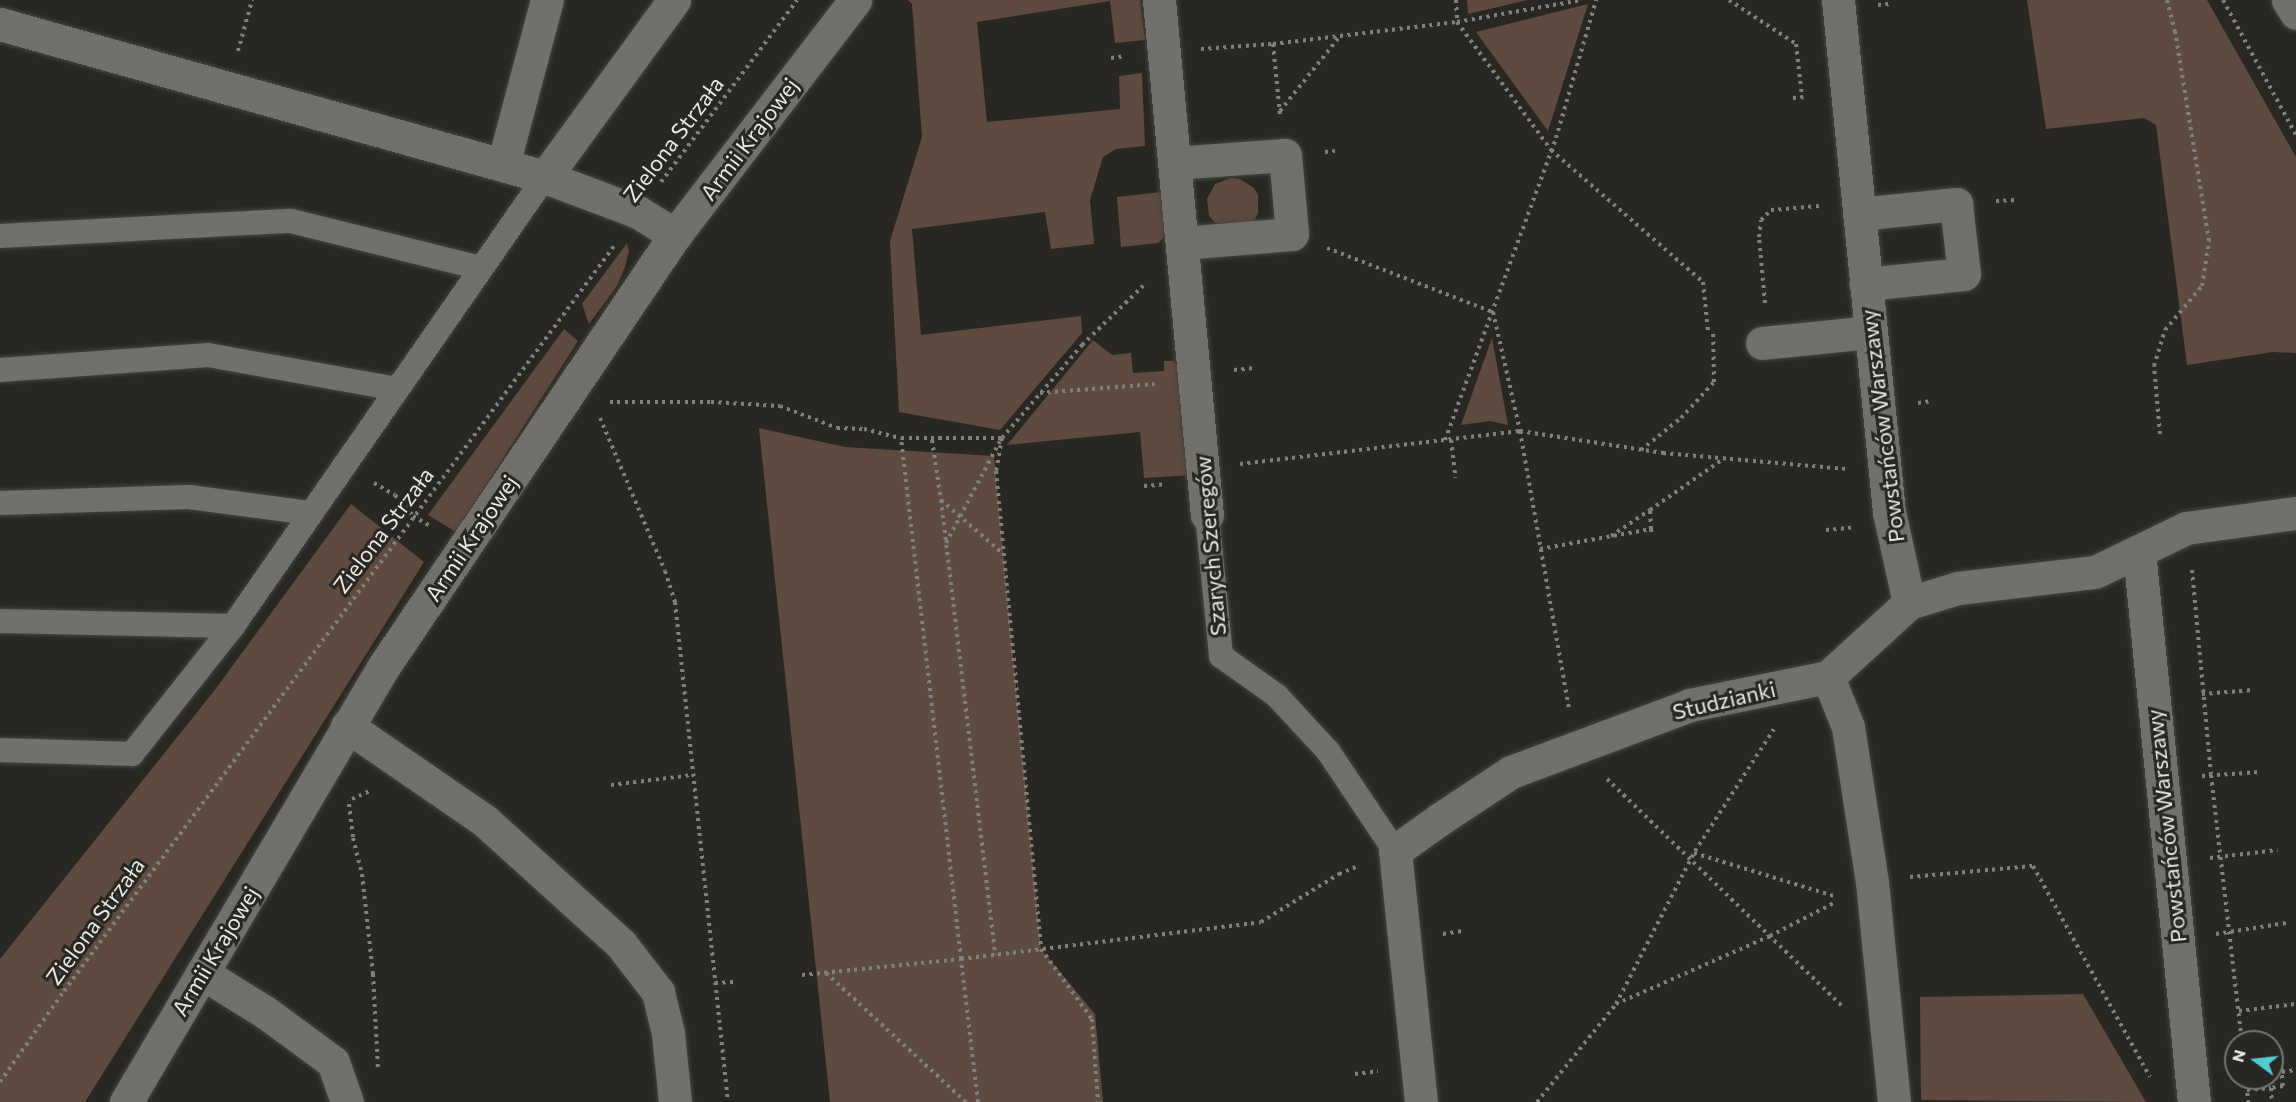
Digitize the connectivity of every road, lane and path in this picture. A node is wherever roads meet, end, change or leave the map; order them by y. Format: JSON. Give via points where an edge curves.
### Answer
{"nodes":[{"id":1,"x":252,"y":0,"type":"edge"},
{"id":2,"x":547,"y":0,"type":"edge"},
{"id":3,"x":674,"y":0,"type":"edge"},
{"id":4,"x":797,"y":0,"type":"edge"},
{"id":5,"x":855,"y":0,"type":"edge"},
{"id":6,"x":1159,"y":0,"type":"edge"},
{"id":7,"x":1456,"y":0,"type":"edge"},
{"id":8,"x":1582,"y":0,"type":"edge"},
{"id":9,"x":1596,"y":0,"type":"edge"},
{"id":10,"x":1729,"y":0,"type":"edge"},
{"id":11,"x":1838,"y":0,"type":"edge"},
{"id":12,"x":2167,"y":0,"type":"edge"},
{"id":13,"x":2223,"y":0,"type":"edge"},
{"id":14,"x":2288,"y":0,"type":"edge"},
{"id":15,"x":2296,"y":13,"type":"edge"},
{"id":16,"x":1457,"y":22,"type":"junction"},
{"id":17,"x":0,"y":24,"type":"edge"},
{"id":18,"x":1341,"y":36,"type":"junction"},
{"id":19,"x":1274,"y":44,"type":"junction"},
{"id":20,"x":1164,"y":52,"type":"junction"},
{"id":21,"x":1111,"y":58,"type":"dead end"},
{"id":22,"x":228,"y":86,"type":"junction"},
{"id":23,"x":1793,"y":98,"type":"dead end"},
{"id":24,"x":1280,"y":111,"type":"junction"},
{"id":25,"x":2296,"y":135,"type":"edge"},
{"id":26,"x":1551,"y":150,"type":"junction"},
{"id":27,"x":1285,"y":155,"type":"junction"},
{"id":28,"x":1174,"y":163,"type":"junction"},
{"id":29,"x":503,"y":165,"type":"junction"},
{"id":30,"x":545,"y":177,"type":"junction"},
{"id":31,"x":1858,"y":208,"type":"junction"},
{"id":32,"x":638,"y":212,"type":"junction"},
{"id":33,"x":1292,"y":234,"type":"junction"},
{"id":34,"x":675,"y":235,"type":"junction"},
{"id":35,"x":0,"y":236,"type":"edge"},
{"id":36,"x":1182,"y":245,"type":"junction"},
{"id":37,"x":481,"y":268,"type":"junction"},
{"id":38,"x":1866,"y":284,"type":"junction"},
{"id":39,"x":1492,"y":312,"type":"junction"},
{"id":40,"x":1870,"y":332,"type":"junction"},
{"id":41,"x":1766,"y":343,"type":"joint"},
{"id":42,"x":0,"y":370,"type":"edge"},
{"id":43,"x":1195,"y":381,"type":"junction"},
{"id":44,"x":397,"y":389,"type":"junction"},
{"id":45,"x":1040,"y":393,"type":"junction"},
{"id":46,"x":600,"y":402,"type":"dead end"},
{"id":47,"x":596,"y":409,"type":"dead end"},
{"id":48,"x":1520,"y":431,"type":"junction"},
{"id":49,"x":2160,"y":434,"type":"dead end"},
{"id":50,"x":901,"y":438,"type":"junction"},
{"id":51,"x":1002,"y":438,"type":"junction"},
{"id":52,"x":932,"y":440,"type":"junction"},
{"id":53,"x":1448,"y":440,"type":"junction"},
{"id":54,"x":1641,"y":450,"type":"junction"},
{"id":55,"x":1724,"y":458,"type":"junction"},
{"id":56,"x":346,"y":464,"type":"junction"},
{"id":57,"x":1885,"y":474,"type":"junction"},
{"id":58,"x":1456,"y":478,"type":"dead end"},
{"id":59,"x":1204,"y":482,"type":"junction"},
{"id":60,"x":1144,"y":486,"type":"dead end"},
{"id":61,"x":941,"y":500,"type":"junction"},
{"id":62,"x":0,"y":503,"type":"edge"},
{"id":63,"x":1650,"y":510,"type":"junction"},
{"id":64,"x":311,"y":513,"type":"junction"},
{"id":65,"x":2296,"y":513,"type":"edge"},
{"id":66,"x":1207,"y":515,"type":"joint"},
{"id":67,"x":413,"y":516,"type":"junction"},
{"id":68,"x":960,"y":516,"type":"junction"},
{"id":69,"x":426,"y":524,"type":"dead end"},
{"id":70,"x":1651,"y":529,"type":"junction"},
{"id":71,"x":1652,"y":536,"type":"dead end"},
{"id":72,"x":1608,"y":537,"type":"junction"},
{"id":73,"x":946,"y":543,"type":"junction"},
{"id":74,"x":1540,"y":549,"type":"junction"},
{"id":75,"x":2139,"y":550,"type":"junction"},
{"id":76,"x":1002,"y":552,"type":"junction"},
{"id":77,"x":2191,"y":560,"type":"dead end"},
{"id":78,"x":1909,"y":603,"type":"junction"},
{"id":79,"x":0,"y":621,"type":"edge"},
{"id":80,"x":233,"y":626,"type":"junction"},
{"id":81,"x":1818,"y":679,"type":"junction"},
{"id":82,"x":2253,"y":690,"type":"dead end"},
{"id":83,"x":2202,"y":694,"type":"junction"},
{"id":84,"x":347,"y":726,"type":"junction"},
{"id":85,"x":1575,"y":748,"type":"junction"},
{"id":86,"x":0,"y":750,"type":"edge"},
{"id":87,"x":2261,"y":772,"type":"dead end"},
{"id":88,"x":693,"y":775,"type":"junction"},
{"id":89,"x":2211,"y":775,"type":"junction"},
{"id":90,"x":611,"y":785,"type":"dead end"},
{"id":91,"x":379,"y":791,"type":"dead end"},
{"id":92,"x":2278,"y":850,"type":"dead end"},
{"id":93,"x":1395,"y":851,"type":"junction"},
{"id":94,"x":1694,"y":853,"type":"junction"},
{"id":95,"x":2220,"y":857,"type":"junction"},
{"id":96,"x":1691,"y":859,"type":"junction"},
{"id":97,"x":1872,"y":882,"type":"junction"},
{"id":98,"x":2286,"y":923,"type":"dead end"},
{"id":99,"x":2229,"y":933,"type":"junction"},
{"id":100,"x":1770,"y":936,"type":"junction"},
{"id":101,"x":1041,"y":949,"type":"junction"},
{"id":102,"x":995,"y":955,"type":"junction"},
{"id":103,"x":961,"y":959,"type":"junction"},
{"id":104,"x":202,"y":973,"type":"junction"},
{"id":105,"x":826,"y":973,"type":"junction"},
{"id":106,"x":802,"y":975,"type":"dead end"},
{"id":107,"x":734,"y":982,"type":"dead end"},
{"id":108,"x":715,"y":983,"type":"junction"},
{"id":109,"x":1616,"y":1004,"type":"junction"},
{"id":110,"x":2295,"y":1004,"type":"edge"},
{"id":111,"x":2238,"y":1011,"type":"junction"},
{"id":112,"x":2240,"y":1030,"type":"edge"},
{"id":113,"x":1891,"y":1054,"type":"junction"},
{"id":114,"x":0,"y":1082,"type":"edge"},
{"id":115,"x":2154,"y":1084,"type":"dead end"},
{"id":116,"x":342,"y":1088,"type":"edge"},
{"id":117,"x":2247,"y":1090,"type":"edge"},
{"id":118,"x":126,"y":1102,"type":"edge"},
{"id":119,"x":675,"y":1102,"type":"edge"},
{"id":120,"x":728,"y":1102,"type":"edge"},
{"id":121,"x":966,"y":1102,"type":"edge"},
{"id":122,"x":978,"y":1102,"type":"edge"},
{"id":123,"x":1098,"y":1102,"type":"edge"},
{"id":124,"x":1421,"y":1102,"type":"edge"},
{"id":125,"x":1537,"y":1102,"type":"edge"},
{"id":126,"x":1894,"y":1102,"type":"edge"},
{"id":127,"x":2193,"y":1102,"type":"edge"},
{"id":128,"x":2248,"y":1102,"type":"edge"}],
"edges":[{"from":1,"to":22,"type":"path"},
{"from":2,"to":29,"type":"street"},
{"from":3,"to":30,"type":"street"},
{"from":4,"to":32,"type":"path","name":"Zielona Strzała"},
{"from":5,"to":34,"type":"street","name":"Armii Krajowej"},
{"from":6,"to":20,"type":"street","name":"Szarych Szeregów"},
{"from":7,"to":16,"type":"path"},
{"from":8,"to":16,"type":"path"},
{"from":9,"to":26,"type":"path"},
{"from":10,"to":23,"type":"path","via":[[1796,44],[1802,98]]},
{"from":11,"to":31,"type":"street","name":"Powstańców Warszawy"},
{"from":12,"to":49,"type":"path","via":[[2209,241],[2202,286],[2165,330],[2154,366]]},
{"from":13,"to":25,"type":"path"},
{"from":14,"to":15,"type":"street"},
{"from":16,"to":18,"type":"path"},
{"from":16,"to":26,"type":"path"},
{"from":17,"to":22,"type":"street"},
{"from":18,"to":19,"type":"path"},
{"from":18,"to":24,"type":"path"},
{"from":19,"to":20,"type":"path"},
{"from":19,"to":24,"type":"path"},
{"from":20,"to":21,"type":"path"},
{"from":20,"to":28,"type":"street","name":"Szarych Szeregów"},
{"from":22,"to":29,"type":"street"},
{"from":24,"to":27,"type":"path"},
{"from":26,"to":39,"type":"path"},
{"from":26,"to":54,"type":"path","via":[[1703,282],[1714,382],[1681,418]]},
{"from":27,"to":28,"type":"street"},
{"from":27,"to":33,"type":"street"},
{"from":28,"to":36,"type":"street","name":"Szarych Szeregów"},
{"from":29,"to":30,"type":"street"},
{"from":30,"to":32,"type":"street"},
{"from":30,"to":37,"type":"lane"},
{"from":31,"to":38,"type":"street","name":"Powstańców Warszawy"},
{"from":31,"to":38,"type":"street","name":"Powstańców Warszawy","via":[[1956,204],[1964,274]]},
{"from":31,"to":41,"type":"path","via":[[1771,210],[1761,220]]},
{"from":32,"to":34,"type":"street"},
{"from":32,"to":67,"type":"path","name":"Zielona Strzała"},
{"from":33,"to":36,"type":"street"},
{"from":33,"to":39,"type":"path"},
{"from":34,"to":84,"type":"street","name":"Armii Krajowej"},
{"from":35,"to":37,"type":"lane","via":[[291,221]]},
{"from":36,"to":43,"type":"street","name":"Szarych Szeregów"},
{"from":36,"to":45,"type":"path"},
{"from":37,"to":44,"type":"lane"},
{"from":38,"to":40,"type":"street","name":"Powstańców Warszawy"},
{"from":39,"to":48,"type":"path"},
{"from":39,"to":53,"type":"path"},
{"from":40,"to":41,"type":"street"},
{"from":40,"to":57,"type":"street","name":"Powstańców Warszawy"},
{"from":42,"to":44,"type":"lane","via":[[208,355]]},
{"from":43,"to":45,"type":"path"},
{"from":43,"to":59,"type":"street","name":"Szarych Szeregów"},
{"from":44,"to":56,"type":"lane"},
{"from":45,"to":51,"type":"path"},
{"from":46,"to":50,"type":"path","via":[[780,406],[837,428],[864,429]]},
{"from":47,"to":88,"type":"path","via":[[675,602]]},
{"from":48,"to":53,"type":"path"},
{"from":48,"to":54,"type":"path"},
{"from":48,"to":74,"type":"path"},
{"from":50,"to":52,"type":"path"},
{"from":50,"to":103,"type":"path"},
{"from":51,"to":52,"type":"path"},
{"from":51,"to":68,"type":"path"},
{"from":51,"to":76,"type":"path","via":[[996,471]]},
{"from":52,"to":61,"type":"path"},
{"from":53,"to":58,"type":"path"},
{"from":53,"to":59,"type":"path","via":[[1218,466]]},
{"from":54,"to":55,"type":"path"},
{"from":55,"to":57,"type":"path"},
{"from":55,"to":63,"type":"path"},
{"from":56,"to":64,"type":"lane"},
{"from":56,"to":67,"type":"path","via":[[395,495]]},
{"from":57,"to":78,"type":"street","name":"Powstańców Warszawy","via":[[1895,550]]},
{"from":59,"to":60,"type":"path"},
{"from":59,"to":66,"type":"street","name":"Szarych Szeregów"},
{"from":61,"to":68,"type":"path"},
{"from":61,"to":73,"type":"path"},
{"from":62,"to":64,"type":"lane","via":[[189,497]]},
{"from":63,"to":70,"type":"path"},
{"from":63,"to":72,"type":"path"},
{"from":64,"to":80,"type":"lane"},
{"from":65,"to":75,"type":"street","via":[[2186,528]]},
{"from":66,"to":93,"type":"lane","name":"Szarych Szeregów","via":[[1221,656],[1277,696],[1328,751]]},
{"from":67,"to":69,"type":"path"},
{"from":67,"to":114,"type":"path","name":"Zielona Strzała"},
{"from":68,"to":73,"type":"path"},
{"from":68,"to":76,"type":"path"},
{"from":70,"to":71,"type":"path"},
{"from":70,"to":72,"type":"path"},
{"from":72,"to":74,"type":"path"},
{"from":73,"to":102,"type":"path"},
{"from":74,"to":85,"type":"path"},
{"from":75,"to":78,"type":"street","via":[[2095,572],[1958,588]]},
{"from":75,"to":127,"type":"street","name":"Powstańców Warszawy"},
{"from":76,"to":101,"type":"path"},
{"from":77,"to":83,"type":"path"},
{"from":78,"to":81,"type":"street"},
{"from":79,"to":80,"type":"lane"},
{"from":80,"to":86,"type":"lane","via":[[132,754]]},
{"from":81,"to":85,"type":"street","name":"Studzianki","via":[[1690,705]]},
{"from":81,"to":94,"type":"path"},
{"from":81,"to":97,"type":"street","via":[[1848,727]]},
{"from":82,"to":83,"type":"path"},
{"from":83,"to":89,"type":"path"},
{"from":84,"to":104,"type":"street","name":"Armii Krajowej"},
{"from":84,"to":119,"type":"street","via":[[485,821],[621,944],[658,992],[668,1033]]},
{"from":85,"to":93,"type":"street","name":"Studzianki","via":[[1511,772]]},
{"from":85,"to":96,"type":"path"},
{"from":87,"to":89,"type":"path"},
{"from":88,"to":90,"type":"path"},
{"from":88,"to":108,"type":"path"},
{"from":89,"to":95,"type":"path"},
{"from":91,"to":116,"type":"path","via":[[348,800],[363,886],[380,1068]]},
{"from":92,"to":95,"type":"path"},
{"from":93,"to":101,"type":"path","via":[[1339,874],[1261,922]]},
{"from":93,"to":124,"type":"street"},
{"from":94,"to":96,"type":"path"},
{"from":94,"to":100,"type":"path","via":[[1843,898]]},
{"from":95,"to":99,"type":"path"},
{"from":96,"to":100,"type":"path"},
{"from":96,"to":109,"type":"path"},
{"from":97,"to":113,"type":"street"},
{"from":97,"to":115,"type":"path","via":[[2033,866]]},
{"from":98,"to":99,"type":"path"},
{"from":99,"to":111,"type":"path"},
{"from":100,"to":109,"type":"path"},
{"from":100,"to":113,"type":"path"},
{"from":101,"to":102,"type":"path"},
{"from":101,"to":123,"type":"path","via":[[1092,1019]]},
{"from":102,"to":103,"type":"path"},
{"from":103,"to":105,"type":"path"},
{"from":103,"to":122,"type":"path"},
{"from":104,"to":116,"type":"street","via":[[265,1012],[333,1062]]},
{"from":104,"to":118,"type":"street","name":"Armii Krajowej"},
{"from":105,"to":106,"type":"path"},
{"from":105,"to":121,"type":"path"},
{"from":107,"to":108,"type":"path"},
{"from":108,"to":120,"type":"path"},
{"from":109,"to":125,"type":"path"},
{"from":110,"to":111,"type":"path"},
{"from":111,"to":112,"type":"path"},
{"from":113,"to":126,"type":"street"},
{"from":117,"to":128,"type":"path"}]}
